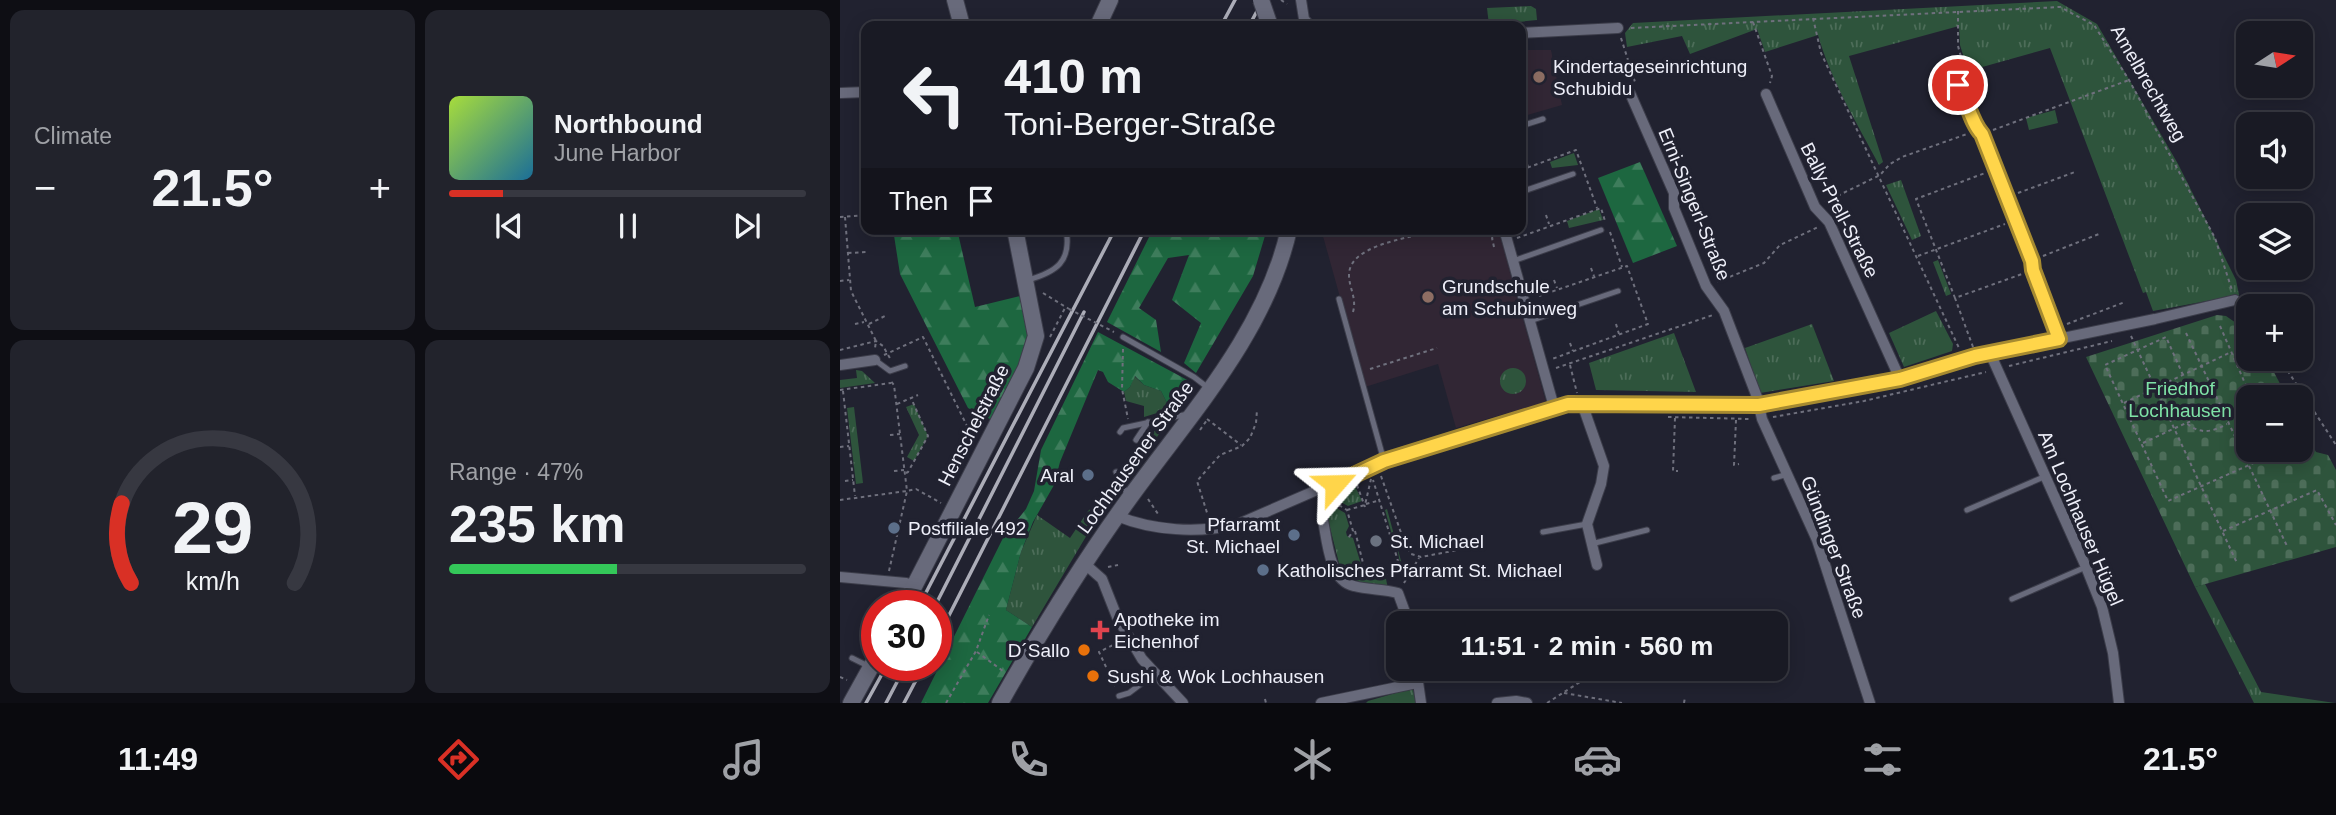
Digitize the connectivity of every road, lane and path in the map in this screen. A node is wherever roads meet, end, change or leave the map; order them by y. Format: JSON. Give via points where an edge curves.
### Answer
{"nodes":[{"id":1,"x":954,"y":0,"type":"edge"},
{"id":2,"x":1110,"y":0,"type":"edge"},
{"id":3,"x":1261,"y":0,"type":"edge"},
{"id":4,"x":1281,"y":0,"type":"edge"},
{"id":5,"x":1301,"y":0,"type":"edge"},
{"id":6,"x":1287,"y":4,"type":"dead end"},
{"id":7,"x":1958,"y":11,"type":"junction"},
{"id":8,"x":1813,"y":18,"type":"junction"},
{"id":9,"x":960,"y":21,"type":"edge"},
{"id":10,"x":1100,"y":21,"type":"edge"},
{"id":11,"x":1268,"y":21,"type":"edge"},
{"id":12,"x":1306,"y":21,"type":"edge"},
{"id":13,"x":1753,"y":21,"type":"junction"},
{"id":14,"x":1618,"y":28,"type":"junction"},
{"id":15,"x":1526,"y":33,"type":"edge"},
{"id":16,"x":2129,"y":80,"type":"junction"},
{"id":17,"x":1958,"y":85,"type":"joint"},
{"id":18,"x":861,"y":92,"type":"edge"},
{"id":19,"x":840,"y":93,"type":"edge"},
{"id":20,"x":1630,"y":93,"type":"joint"},
{"id":21,"x":1766,"y":94,"type":"joint"},
{"id":22,"x":1543,"y":119,"type":"dead end"},
{"id":23,"x":1526,"y":124,"type":"edge"},
{"id":24,"x":1980,"y":132,"type":"junction"},
{"id":25,"x":857,"y":142,"type":"dead end"},
{"id":26,"x":861,"y":142,"type":"edge"},
{"id":27,"x":1526,"y":161,"type":"edge"},
{"id":28,"x":1528,"y":167,"type":"dead end"},
{"id":29,"x":1996,"y":169,"type":"junction"},
{"id":30,"x":2075,"y":172,"type":"dead end"},
{"id":31,"x":1573,"y":174,"type":"dead end"},
{"id":32,"x":1880,"y":175,"type":"junction"},
{"id":33,"x":1526,"y":190,"type":"edge"},
{"id":34,"x":2007,"y":197,"type":"junction"},
{"id":35,"x":1815,"y":207,"type":"junction"},
{"id":36,"x":861,"y":215,"type":"edge"},
{"id":37,"x":1546,"y":215,"type":"dead end"},
{"id":38,"x":845,"y":216,"type":"junction"},
{"id":39,"x":840,"y":217,"type":"edge"},
{"id":40,"x":2016,"y":220,"type":"junction"},
{"id":41,"x":1829,"y":222,"type":"junction"},
{"id":42,"x":1549,"y":226,"type":"dead end"},
{"id":43,"x":1601,"y":230,"type":"dead end"},
{"id":44,"x":2099,"y":234,"type":"dead end"},
{"id":45,"x":1015,"y":235,"type":"edge"},
{"id":46,"x":1067,"y":235,"type":"edge"},
{"id":47,"x":1288,"y":235,"type":"edge"},
{"id":48,"x":1417,"y":235,"type":"edge"},
{"id":49,"x":1506,"y":235,"type":"edge"},
{"id":50,"x":1935,"y":250,"type":"junction"},
{"id":51,"x":867,"y":252,"type":"dead end"},
{"id":52,"x":847,"y":253,"type":"junction"},
{"id":53,"x":1916,"y":257,"type":"junction"},
{"id":54,"x":840,"y":261,"type":"edge"},
{"id":55,"x":848,"y":261,"type":"junction"},
{"id":56,"x":1513,"y":261,"type":"junction"},
{"id":57,"x":2033,"y":265,"type":"junction"},
{"id":58,"x":1591,"y":268,"type":"dead end"},
{"id":59,"x":1594,"y":277,"type":"junction"},
{"id":60,"x":850,"y":280,"type":"junction"},
{"id":61,"x":1026,"y":280,"type":"junction"},
{"id":62,"x":1554,"y":280,"type":"dead end"},
{"id":63,"x":840,"y":281,"type":"edge"},
{"id":64,"x":1706,"y":286,"type":"junction"},
{"id":65,"x":1557,"y":289,"type":"junction"},
{"id":66,"x":1618,"y":291,"type":"dead end"},
{"id":67,"x":1042,"y":293,"type":"dead end"},
{"id":68,"x":1534,"y":298,"type":"dead end"},
{"id":69,"x":1955,"y":298,"type":"junction"},
{"id":70,"x":1339,"y":299,"type":"dead end"},
{"id":71,"x":2235,"y":300,"type":"joint"},
{"id":72,"x":2125,"y":302,"type":"dead end"},
{"id":73,"x":1542,"y":305,"type":"dead end"},
{"id":74,"x":1067,"y":308,"type":"junction"},
{"id":75,"x":1724,"y":311,"type":"junction"},
{"id":76,"x":887,"y":315,"type":"dead end"},
{"id":77,"x":1529,"y":316,"type":"junction"},
{"id":78,"x":867,"y":323,"type":"junction"},
{"id":79,"x":1345,"y":323,"type":"junction"},
{"id":80,"x":855,"y":324,"type":"dead end"},
{"id":81,"x":1616,"y":324,"type":"dead end"},
{"id":82,"x":2220,"y":326,"type":"dead end"},
{"id":83,"x":1114,"y":332,"type":"dead end"},
{"id":84,"x":2057,"y":334,"type":"junction"},
{"id":85,"x":2186,"y":334,"type":"dead end"},
{"id":86,"x":1620,"y":335,"type":"junction"},
{"id":87,"x":2131,"y":336,"type":"dead end"},
{"id":88,"x":1123,"y":337,"type":"joint"},
{"id":89,"x":2117,"y":339,"type":"dead end"},
{"id":90,"x":1041,"y":340,"type":"junction"},
{"id":91,"x":876,"y":341,"type":"junction"},
{"id":92,"x":1570,"y":343,"type":"dead end"},
{"id":93,"x":1437,"y":348,"type":"dead end"},
{"id":94,"x":840,"y":350,"type":"edge"},
{"id":95,"x":2138,"y":351,"type":"junction"},
{"id":96,"x":1574,"y":352,"type":"junction"},
{"id":97,"x":1961,"y":352,"type":"dead end"},
{"id":98,"x":2231,"y":352,"type":"junction"},
{"id":99,"x":1990,"y":353,"type":"junction"},
{"id":100,"x":1975,"y":356,"type":"junction"},
{"id":101,"x":1551,"y":359,"type":"dead end"},
{"id":102,"x":874,"y":360,"type":"junction"},
{"id":103,"x":1569,"y":364,"type":"junction"},
{"id":104,"x":840,"y":365,"type":"edge"},
{"id":105,"x":905,"y":366,"type":"dead end"},
{"id":106,"x":2201,"y":366,"type":"junction"},
{"id":107,"x":1996,"y":369,"type":"junction"},
{"id":108,"x":2288,"y":371,"type":"edge"},
{"id":109,"x":1359,"y":373,"type":"junction"},
{"id":110,"x":1545,"y":373,"type":"junction"},
{"id":111,"x":2183,"y":375,"type":"junction"},
{"id":112,"x":1900,"y":379,"type":"junction"},
{"id":113,"x":892,"y":382,"type":"junction"},
{"id":114,"x":2246,"y":385,"type":"edge"},
{"id":115,"x":2155,"y":388,"type":"junction"},
{"id":116,"x":1210,"y":389,"type":"junction"},
{"id":117,"x":841,"y":390,"type":"edge"},
{"id":118,"x":918,"y":395,"type":"dead end"},
{"id":119,"x":911,"y":398,"type":"junction"},
{"id":120,"x":1581,"y":398,"type":"junction"},
{"id":121,"x":2123,"y":404,"type":"junction"},
{"id":122,"x":896,"y":405,"type":"junction"},
{"id":123,"x":1759,"y":405,"type":"junction"},
{"id":124,"x":1554,"y":407,"type":"junction"},
{"id":125,"x":1257,"y":410,"type":"dead end"},
{"id":126,"x":2203,"y":415,"type":"dead end"},
{"id":127,"x":1201,"y":416,"type":"junction"},
{"id":128,"x":1675,"y":417,"type":"dead end"},
{"id":129,"x":1736,"y":419,"type":"dead end"},
{"id":130,"x":1762,"y":419,"type":"junction"},
{"id":131,"x":1146,"y":423,"type":"junction"},
{"id":132,"x":2228,"y":423,"type":"junction"},
{"id":133,"x":2186,"y":424,"type":"junction"},
{"id":134,"x":1129,"y":426,"type":"junction"},
{"id":135,"x":2174,"y":429,"type":"junction"},
{"id":136,"x":1122,"y":432,"type":"dead end"},
{"id":137,"x":900,"y":434,"type":"junction"},
{"id":138,"x":890,"y":435,"type":"dead end"},
{"id":139,"x":1674,"y":437,"type":"junction"},
{"id":140,"x":1735,"y":437,"type":"junction"},
{"id":141,"x":1668,"y":438,"type":"dead end"},
{"id":142,"x":1730,"y":438,"type":"dead end"},
{"id":143,"x":1134,"y":439,"type":"dead end"},
{"id":144,"x":2141,"y":444,"type":"junction"},
{"id":145,"x":849,"y":446,"type":"junction"},
{"id":146,"x":1242,"y":446,"type":"junction"},
{"id":147,"x":2336,"y":446,"type":"edge"},
{"id":148,"x":840,"y":447,"type":"edge"},
{"id":149,"x":978,"y":448,"type":"dead end"},
{"id":150,"x":2254,"y":462,"type":"edge"},
{"id":151,"x":1380,"y":463,"type":"junction"},
{"id":152,"x":1738,"y":464,"type":"dead end"},
{"id":153,"x":2248,"y":465,"type":"junction"},
{"id":154,"x":894,"y":471,"type":"dead end"},
{"id":155,"x":905,"y":471,"type":"junction"},
{"id":156,"x":1678,"y":471,"type":"dead end"},
{"id":157,"x":1116,"y":472,"type":"dead end"},
{"id":158,"x":1788,"y":474,"type":"junction"},
{"id":159,"x":2046,"y":476,"type":"junction"},
{"id":160,"x":1774,"y":478,"type":"dead end"},
{"id":161,"x":853,"y":480,"type":"junction"},
{"id":162,"x":845,"y":481,"type":"dead end"},
{"id":163,"x":1355,"y":482,"type":"dead end"},
{"id":164,"x":2201,"y":486,"type":"junction"},
{"id":165,"x":907,"y":491,"type":"junction"},
{"id":166,"x":1147,"y":492,"type":"dead end"},
{"id":167,"x":1324,"y":496,"type":"dead end"},
{"id":168,"x":855,"y":498,"type":"junction"},
{"id":169,"x":1129,"y":498,"type":"junction"},
{"id":170,"x":840,"y":500,"type":"edge"},
{"id":171,"x":1379,"y":500,"type":"junction"},
{"id":172,"x":1365,"y":506,"type":"junction"},
{"id":173,"x":948,"y":507,"type":"dead end"},
{"id":174,"x":1347,"y":510,"type":"junction"},
{"id":175,"x":1967,"y":510,"type":"dead end"},
{"id":176,"x":2270,"y":510,"type":"junction"},
{"id":177,"x":1322,"y":515,"type":"dead end"},
{"id":178,"x":1117,"y":516,"type":"junction"},
{"id":179,"x":1164,"y":520,"type":"dead end"},
{"id":180,"x":1587,"y":524,"type":"junction"},
{"id":181,"x":2336,"y":525,"type":"edge"},
{"id":182,"x":1213,"y":530,"type":"junction"},
{"id":183,"x":1647,"y":530,"type":"dead end"},
{"id":184,"x":1354,"y":531,"type":"junction"},
{"id":185,"x":2222,"y":531,"type":"junction"},
{"id":186,"x":1543,"y":532,"type":"dead end"},
{"id":187,"x":1347,"y":540,"type":"dead end"},
{"id":188,"x":1591,"y":544,"type":"junction"},
{"id":189,"x":2287,"y":546,"type":"dead end"},
{"id":190,"x":1458,"y":550,"type":"dead end"},
{"id":191,"x":1420,"y":556,"type":"junction"},
{"id":192,"x":2237,"y":563,"type":"dead end"},
{"id":193,"x":1085,"y":564,"type":"junction"},
{"id":194,"x":1118,"y":565,"type":"dead end"},
{"id":195,"x":1597,"y":565,"type":"dead end"},
{"id":196,"x":1109,"y":567,"type":"dead end"},
{"id":197,"x":2086,"y":567,"type":"junction"},
{"id":198,"x":889,"y":572,"type":"dead end"},
{"id":199,"x":840,"y":577,"type":"edge"},
{"id":200,"x":915,"y":586,"type":"junction"},
{"id":201,"x":913,"y":590,"type":"edge"},
{"id":202,"x":1398,"y":593,"type":"junction"},
{"id":203,"x":2012,"y":599,"type":"dead end"},
{"id":204,"x":1405,"y":611,"type":"edge"},
{"id":205,"x":989,"y":615,"type":"dead end"},
{"id":206,"x":1121,"y":641,"type":"dead end"},
{"id":207,"x":976,"y":651,"type":"junction"},
{"id":208,"x":852,"y":658,"type":"dead end"},
{"id":209,"x":861,"y":660,"type":"edge"},
{"id":210,"x":1155,"y":673,"type":"junction"},
{"id":211,"x":1009,"y":675,"type":"dead end"},
{"id":212,"x":841,"y":679,"type":"edge"},
{"id":213,"x":863,"y":681,"type":"edge"},
{"id":214,"x":1582,"y":681,"type":"edge"},
{"id":215,"x":844,"y":683,"type":"dead end"},
{"id":216,"x":1417,"y":683,"type":"joint"},
{"id":217,"x":1563,"y":693,"type":"junction"},
{"id":218,"x":1366,"y":695,"type":"junction"},
{"id":219,"x":1119,"y":696,"type":"joint"},
{"id":220,"x":1685,"y":697,"type":"dead end"},
{"id":221,"x":1265,"y":699,"type":"dead end"},
{"id":222,"x":851,"y":703,"type":"edge"},
{"id":223,"x":946,"y":703,"type":"edge"},
{"id":224,"x":1000,"y":703,"type":"edge"},
{"id":225,"x":1183,"y":703,"type":"edge"},
{"id":226,"x":1266,"y":703,"type":"edge"},
{"id":227,"x":1321,"y":703,"type":"edge"},
{"id":228,"x":1356,"y":703,"type":"edge"},
{"id":229,"x":1421,"y":703,"type":"edge"},
{"id":230,"x":1497,"y":703,"type":"edge"},
{"id":231,"x":1527,"y":703,"type":"edge"},
{"id":232,"x":1547,"y":703,"type":"edge"},
{"id":233,"x":1622,"y":703,"type":"edge"},
{"id":234,"x":1684,"y":703,"type":"edge"},
{"id":235,"x":1870,"y":703,"type":"edge"},
{"id":236,"x":2119,"y":703,"type":"edge"}],
"edges":[{"from":1,"to":9,"type":"main road"},
{"from":2,"to":10,"type":"main road"},
{"from":3,"to":11,"type":"main road","bridge":true},
{"from":4,"to":6,"type":"path"},
{"from":5,"to":12,"type":"street"},
{"from":7,"to":8,"type":"path","name":"Amelbrechtweg"},
{"from":7,"to":16,"type":"path","name":"Amelbrechtweg","via":[[2060,7],[2094,25]]},
{"from":7,"to":17,"type":"path","via":[[1958,46],[1964,68]]},
{"from":8,"to":13,"type":"path","name":"Amelbrechtweg"},
{"from":8,"to":32,"type":"path","via":[[1821,53]]},
{"from":13,"to":14,"type":"path","name":"Amelbrechtweg"},
{"from":13,"to":21,"type":"path","via":[[1772,76]]},
{"from":14,"to":15,"type":"street"},
{"from":14,"to":20,"type":"path","via":[[1637,89]]},
{"from":16,"to":24,"type":"path"},
{"from":16,"to":71,"type":"path","name":"Amelbrechtweg","via":[[2215,238]]},
{"from":17,"to":24,"type":"street"},
{"from":18,"to":19,"type":"street"},
{"from":20,"to":64,"type":"street","name":"Erni-Singerl-Straße","via":[[1674,193],[1674,208]]},
{"from":21,"to":35,"type":"street","name":"Bally-Prell-Straße"},
{"from":22,"to":23,"type":"lane"},
{"from":24,"to":29,"type":"street"},
{"from":24,"to":32,"type":"path","via":[[1902,157]]},
{"from":25,"to":26,"type":"path"},
{"from":27,"to":28,"type":"path"},
{"from":29,"to":34,"type":"street"},
{"from":29,"to":50,"type":"path","via":[[1916,199]]},
{"from":30,"to":34,"type":"path"},
{"from":31,"to":33,"type":"lane"},
{"from":32,"to":35,"type":"path"},
{"from":32,"to":53,"type":"path"},
{"from":34,"to":40,"type":"street"},
{"from":35,"to":41,"type":"street","name":"Bally-Prell-Straße"},
{"from":36,"to":38,"type":"path"},
{"from":37,"to":42,"type":"path"},
{"from":38,"to":39,"type":"path"},
{"from":38,"to":52,"type":"path"},
{"from":40,"to":50,"type":"path"},
{"from":40,"to":57,"type":"street"},
{"from":41,"to":64,"type":"path","via":[[1780,245],[1763,263]]},
{"from":41,"to":112,"type":"street","name":"Bally-Prell-Straße"},
{"from":43,"to":56,"type":"lane"},
{"from":44,"to":57,"type":"path"},
{"from":45,"to":61,"type":"main road"},
{"from":46,"to":61,"type":"lane","via":[[1062,263],[1046,275]]},
{"from":47,"to":116,"type":"main road","name":"Lochhausener Straße","via":[[1260,313]]},
{"from":48,"to":79,"type":"path","via":[[1364,251],[1353,262],[1349,276],[1354,308]]},
{"from":49,"to":56,"type":"street"},
{"from":50,"to":53,"type":"path"},
{"from":50,"to":69,"type":"path"},
{"from":51,"to":52,"type":"path"},
{"from":52,"to":55,"type":"path"},
{"from":53,"to":97,"type":"path"},
{"from":54,"to":55,"type":"path"},
{"from":55,"to":60,"type":"path"},
{"from":56,"to":77,"type":"street"},
{"from":57,"to":69,"type":"path"},
{"from":57,"to":84,"type":"street"},
{"from":58,"to":59,"type":"path"},
{"from":59,"to":65,"type":"path"},
{"from":59,"to":86,"type":"path","via":[[1627,266],[1648,324]]},
{"from":60,"to":63,"type":"path"},
{"from":60,"to":78,"type":"path"},
{"from":61,"to":90,"type":"main road"},
{"from":62,"to":65,"type":"path"},
{"from":64,"to":75,"type":"street","name":"Erni-Singerl-Straße"},
{"from":65,"to":68,"type":"path"},
{"from":66,"to":77,"type":"lane"},
{"from":67,"to":74,"type":"path"},
{"from":69,"to":100,"type":"path"},
{"from":70,"to":79,"type":"lane"},
{"from":71,"to":84,"type":"street"},
{"from":72,"to":84,"type":"path","via":[[2063,325]]},
{"from":73,"to":77,"type":"lane"},
{"from":74,"to":83,"type":"path","bridge":true},
{"from":74,"to":90,"type":"path"},
{"from":75,"to":103,"type":"path"},
{"from":75,"to":123,"type":"street","name":"Erni-Singerl-Straße"},
{"from":76,"to":78,"type":"path"},
{"from":77,"to":110,"type":"street"},
{"from":78,"to":80,"type":"path"},
{"from":78,"to":91,"type":"path"},
{"from":79,"to":109,"type":"lane"},
{"from":81,"to":86,"type":"path"},
{"from":82,"to":98,"type":"path"},
{"from":84,"to":99,"type":"street"},
{"from":85,"to":106,"type":"path"},
{"from":86,"to":96,"type":"path"},
{"from":87,"to":95,"type":"path"},
{"from":88,"to":116,"type":"lane"},
{"from":88,"to":134,"type":"path","via":[[1122,389]]},
{"from":89,"to":107,"type":"path"},
{"from":90,"to":200,"type":"main road","name":"Henschelstraße"},
{"from":91,"to":94,"type":"path"},
{"from":91,"to":102,"type":"path"},
{"from":92,"to":96,"type":"path"},
{"from":93,"to":109,"type":"path"},
{"from":95,"to":111,"type":"path","via":[[2166,337]]},
{"from":95,"to":115,"type":"path"},
{"from":95,"to":121,"type":"path","via":[[2105,365]]},
{"from":96,"to":101,"type":"path"},
{"from":98,"to":106,"type":"path"},
{"from":98,"to":114,"type":"path"},
{"from":99,"to":100,"type":"street"},
{"from":99,"to":107,"type":"street","name":"Am Lochhauser Hügel"},
{"from":100,"to":112,"type":"street"},
{"from":102,"to":104,"type":"street"},
{"from":102,"to":105,"type":"lane","via":[[890,371]]},
{"from":102,"to":113,"type":"path"},
{"from":102,"to":149,"type":"path","via":[[923,337]]},
{"from":103,"to":110,"type":"path"},
{"from":103,"to":120,"type":"path"},
{"from":106,"to":111,"type":"path"},
{"from":106,"to":132,"type":"path"},
{"from":107,"to":130,"type":"path","via":[[1864,401]]},
{"from":107,"to":159,"type":"street","name":"Am Lochhauser Hügel"},
{"from":108,"to":147,"type":"path"},
{"from":109,"to":151,"type":"lane"},
{"from":110,"to":124,"type":"street"},
{"from":111,"to":115,"type":"path"},
{"from":112,"to":123,"type":"street"},
{"from":113,"to":117,"type":"path"},
{"from":113,"to":122,"type":"path"},
{"from":115,"to":121,"type":"path"},
{"from":115,"to":135,"type":"path"},
{"from":116,"to":127,"type":"main road","name":"Lochhausener Straße"},
{"from":117,"to":145,"type":"path"},
{"from":118,"to":119,"type":"path"},
{"from":119,"to":122,"type":"path"},
{"from":119,"to":155,"type":"path","via":[[928,436]]},
{"from":120,"to":123,"type":"street"},
{"from":120,"to":124,"type":"street"},
{"from":120,"to":180,"type":"street","via":[[1604,466]]},
{"from":121,"to":144,"type":"path"},
{"from":122,"to":137,"type":"path"},
{"from":123,"to":130,"type":"street","name":"Gündinger Straße"},
{"from":124,"to":151,"type":"street"},
{"from":125,"to":146,"type":"path","via":[[1250,438]]},
{"from":126,"to":133,"type":"path"},
{"from":127,"to":131,"type":"lane"},
{"from":127,"to":146,"type":"path"},
{"from":127,"to":169,"type":"main road","name":"Lochhausener Straße"},
{"from":128,"to":139,"type":"path"},
{"from":129,"to":140,"type":"path"},
{"from":130,"to":158,"type":"street","name":"Gündinger Straße"},
{"from":131,"to":134,"type":"lane"},
{"from":131,"to":143,"type":"lane"},
{"from":132,"to":133,"type":"path","via":[[2201,432]]},
{"from":132,"to":153,"type":"path"},
{"from":133,"to":135,"type":"path"},
{"from":134,"to":136,"type":"lane"},
{"from":135,"to":144,"type":"path"},
{"from":135,"to":164,"type":"path"},
{"from":137,"to":138,"type":"path"},
{"from":137,"to":155,"type":"path"},
{"from":139,"to":141,"type":"path"},
{"from":139,"to":156,"type":"path","via":[[1673,471]]},
{"from":140,"to":142,"type":"path"},
{"from":140,"to":152,"type":"path","via":[[1734,464]]},
{"from":144,"to":164,"type":"path","via":[[2168,501]]},
{"from":145,"to":148,"type":"path"},
{"from":145,"to":161,"type":"path"},
{"from":146,"to":182,"type":"path","via":[[1220,456],[1197,481]]},
{"from":150,"to":153,"type":"path"},
{"from":151,"to":182,"type":"street","via":[[1236,525]]},
{"from":151,"to":191,"type":"path","via":[[1405,544],[1411,554]]},
{"from":153,"to":164,"type":"path"},
{"from":153,"to":176,"type":"path"},
{"from":154,"to":155,"type":"path"},
{"from":155,"to":165,"type":"path"},
{"from":157,"to":169,"type":"lane"},
{"from":158,"to":160,"type":"lane"},
{"from":158,"to":235,"type":"street","name":"Gündinger Straße","via":[[1821,551]]},
{"from":159,"to":175,"type":"lane"},
{"from":159,"to":197,"type":"street","name":"Am Lochhauser Hügel"},
{"from":161,"to":162,"type":"path"},
{"from":161,"to":168,"type":"path"},
{"from":163,"to":172,"type":"path"},
{"from":164,"to":185,"type":"path"},
{"from":165,"to":168,"type":"path"},
{"from":165,"to":173,"type":"path","via":[[916,489]]},
{"from":165,"to":198,"type":"path"},
{"from":166,"to":179,"type":"path"},
{"from":167,"to":174,"type":"path"},
{"from":168,"to":170,"type":"path"},
{"from":169,"to":178,"type":"main road","name":"Lochhausener Straße"},
{"from":171,"to":172,"type":"path"},
{"from":171,"to":172,"type":"path","via":[[1371,475]]},
{"from":171,"to":184,"type":"path","via":[[1398,561],[1390,573],[1382,576],[1374,569],[1365,571]]},
{"from":172,"to":174,"type":"path"},
{"from":174,"to":184,"type":"path"},
{"from":176,"to":181,"type":"path","via":[[2316,490]]},
{"from":176,"to":185,"type":"path"},
{"from":176,"to":189,"type":"path"},
{"from":177,"to":202,"type":"street","via":[[1341,581]]},
{"from":178,"to":182,"type":"street","via":[[1155,528]]},
{"from":178,"to":193,"type":"main road","name":"Lochhausener Straße"},
{"from":180,"to":186,"type":"lane"},
{"from":180,"to":188,"type":"street"},
{"from":183,"to":188,"type":"lane"},
{"from":184,"to":187,"type":"path"},
{"from":185,"to":192,"type":"path"},
{"from":188,"to":195,"type":"street"},
{"from":190,"to":191,"type":"path"},
{"from":191,"to":202,"type":"path"},
{"from":193,"to":210,"type":"street","via":[[1102,579],[1128,637]]},
{"from":193,"to":224,"type":"main road","name":"Lochhausener Straße"},
{"from":194,"to":196,"type":"path"},
{"from":197,"to":203,"type":"lane"},
{"from":197,"to":236,"type":"street","name":"Am Lochhauser Hügel","via":[[2102,607]]},
{"from":199,"to":200,"type":"street"},
{"from":200,"to":201,"type":"main road","name":"Henschelstraße"},
{"from":202,"to":204,"type":"street"},
{"from":205,"to":207,"type":"path"},
{"from":206,"to":219,"type":"path","via":[[1099,652]]},
{"from":207,"to":211,"type":"path"},
{"from":207,"to":223,"type":"path"},
{"from":208,"to":209,"type":"lane"},
{"from":210,"to":219,"type":"lane"},
{"from":210,"to":225,"type":"street"},
{"from":212,"to":215,"type":"path"},
{"from":213,"to":222,"type":"main road"},
{"from":214,"to":217,"type":"path"},
{"from":216,"to":218,"type":"street"},
{"from":216,"to":229,"type":"street"},
{"from":217,"to":232,"type":"path"},
{"from":217,"to":233,"type":"path"},
{"from":218,"to":227,"type":"street"},
{"from":218,"to":228,"type":"street"},
{"from":220,"to":234,"type":"path"},
{"from":221,"to":226,"type":"path"},
{"from":230,"to":231,"type":"street"}]}
